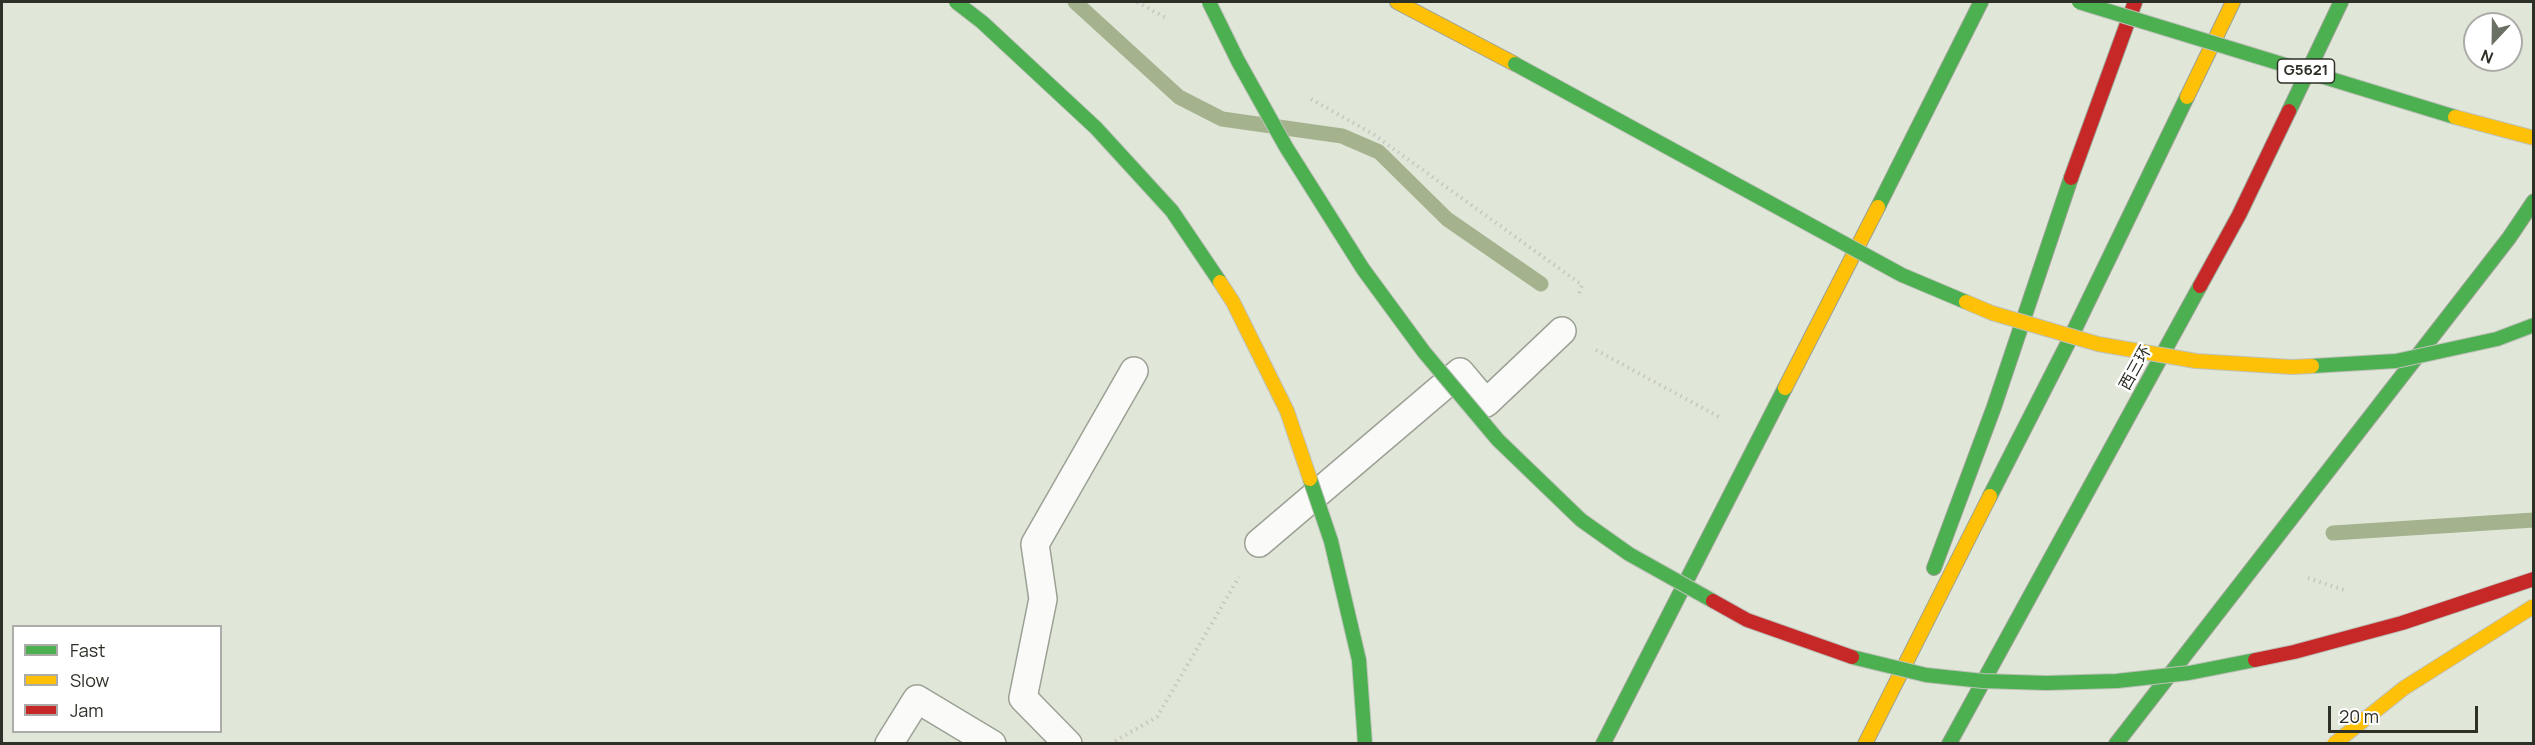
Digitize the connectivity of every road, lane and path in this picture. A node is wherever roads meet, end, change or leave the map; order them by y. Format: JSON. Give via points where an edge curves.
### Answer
{"nodes":[{"id":1,"x":956,"y":2,"type":"edge"},
{"id":2,"x":1137,"y":2,"type":"edge"},
{"id":3,"x":1209,"y":2,"type":"edge"},
{"id":4,"x":1397,"y":2,"type":"edge"},
{"id":5,"x":1981,"y":2,"type":"edge"},
{"id":6,"x":2079,"y":2,"type":"edge"},
{"id":7,"x":2135,"y":2,"type":"edge"},
{"id":8,"x":2233,"y":2,"type":"edge"},
{"id":9,"x":2341,"y":2,"type":"edge"},
{"id":10,"x":1178,"y":25,"type":"dead end"},
{"id":11,"x":1301,"y":94,"type":"dead end"},
{"id":12,"x":2534,"y":138,"type":"edge"},
{"id":13,"x":2534,"y":201,"type":"edge"},
{"id":14,"x":1578,"y":296,"type":"dead end"},
{"id":15,"x":2534,"y":325,"type":"edge"},
{"id":16,"x":1562,"y":331,"type":"joint"},
{"id":17,"x":1134,"y":371,"type":"dead end"},
{"id":18,"x":1723,"y":418,"type":"dead end"},
{"id":19,"x":1259,"y":543,"type":"joint"},
{"id":20,"x":2534,"y":579,"type":"edge"},
{"id":21,"x":2534,"y":606,"type":"edge"},
{"id":22,"x":1877,"y":720,"type":"junction"},
{"id":23,"x":889,"y":744,"type":"edge"},
{"id":24,"x":992,"y":744,"type":"edge"},
{"id":25,"x":1068,"y":744,"type":"edge"},
{"id":26,"x":1110,"y":744,"type":"edge"},
{"id":27,"x":1365,"y":744,"type":"edge"},
{"id":28,"x":1603,"y":744,"type":"edge"},
{"id":29,"x":1865,"y":744,"type":"edge"},
{"id":30,"x":1949,"y":744,"type":"edge"},
{"id":31,"x":2116,"y":744,"type":"edge"},
{"id":32,"x":2334,"y":744,"type":"edge"}],
"edges":[{"from":1,"to":27,"type":"main road","bridge":true,"via":[[1096,128],[1172,211],[1233,302],[1287,411],[1331,541],[1359,660]]},
{"from":2,"to":10,"type":"path"},
{"from":3,"to":20,"type":"main road","bridge":true,"via":[[1286,147],[1363,269],[1424,352],[1498,440],[1581,520],[1629,554],[1747,620],[1866,662],[1926,675],[2025,682],[2117,681],[2189,673],[2294,652],[2402,623]]},
{"from":4,"to":15,"type":"main road","bridge":true,"via":[[1902,275],[1992,313],[2098,344],[2196,361],[2292,367],[2396,361],[2497,339]]},
{"from":5,"to":28,"type":"main road"},
{"from":6,"to":12,"type":"main road","number":"G5621","bridge":true},
{"from":7,"to":22,"type":"main road","via":[[2089,123],[1994,407]]},
{"from":8,"to":22,"type":"main road","via":[[2068,343]]},
{"from":9,"to":30,"type":"main road","name":"西三环","via":[[2239,215]]},
{"from":11,"to":14,"type":"path","via":[[1373,134],[1582,285]]},
{"from":13,"to":31,"type":"main road"},
{"from":16,"to":18,"type":"path"},
{"from":16,"to":19,"type":"lane","via":[[1486,403],[1460,372]]},
{"from":17,"to":25,"type":"lane","via":[[1035,544],[1043,599],[1023,698]]},
{"from":19,"to":26,"type":"path","via":[[1157,717]]},
{"from":21,"to":32,"type":"main road","bridge":true,"via":[[2404,688]]},
{"from":22,"to":29,"type":"main road"},
{"from":23,"to":24,"type":"lane","via":[[917,699]]}]}
